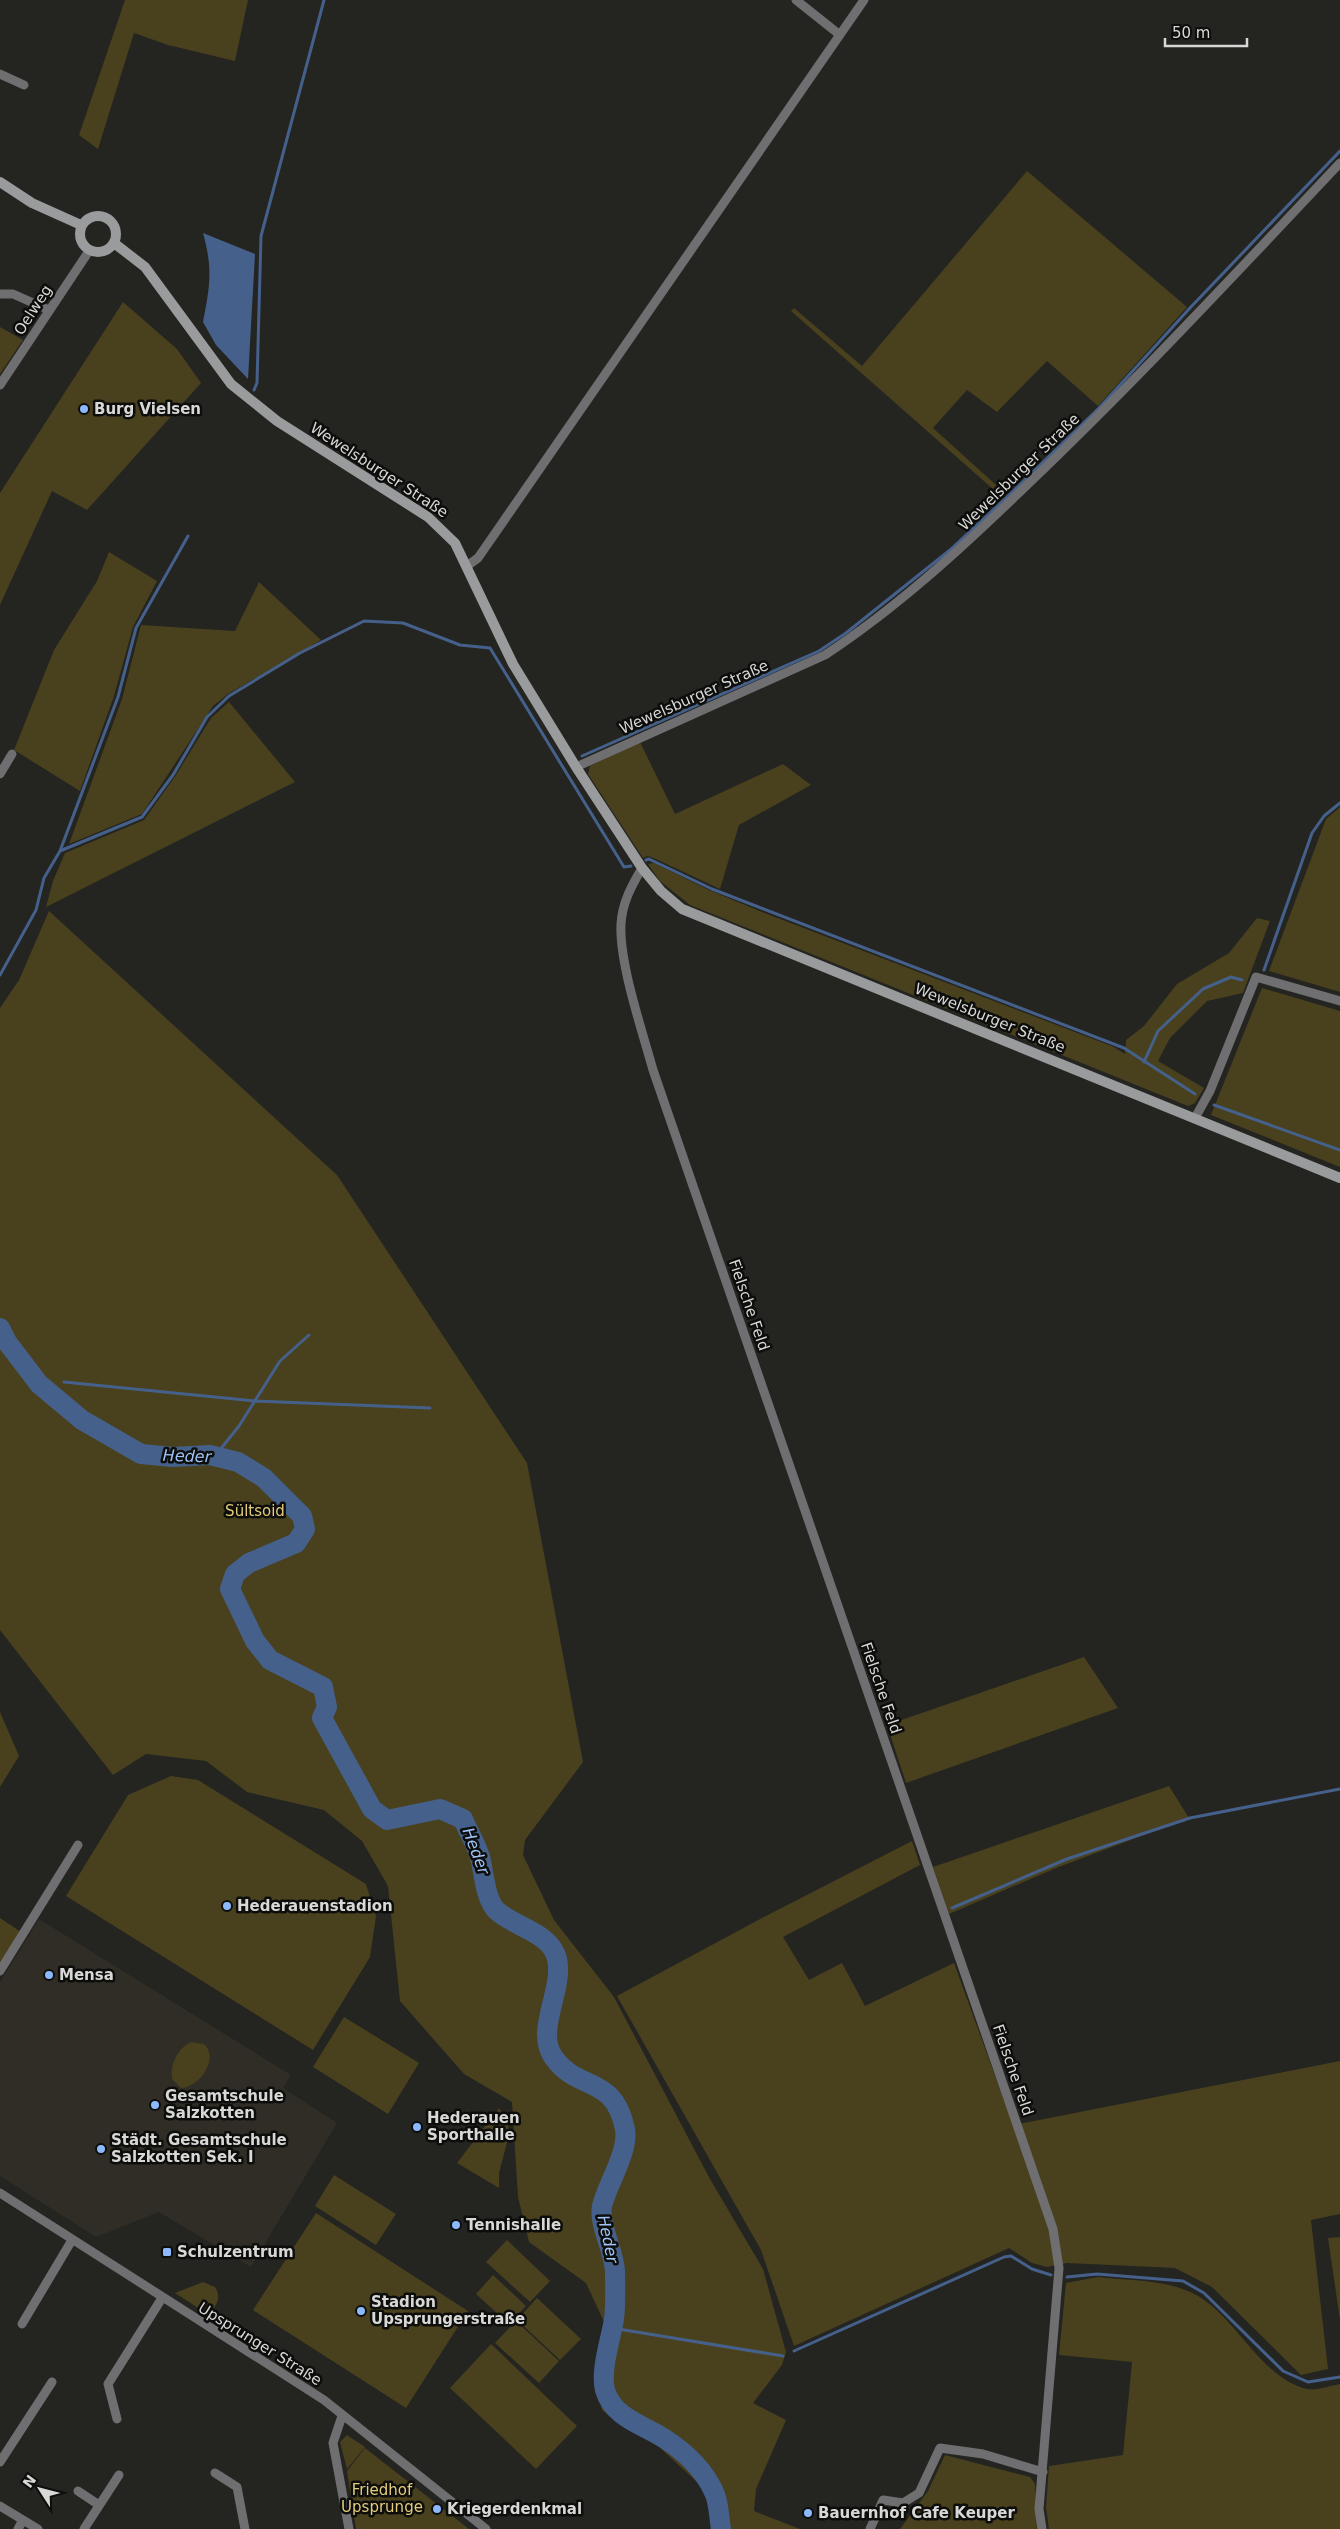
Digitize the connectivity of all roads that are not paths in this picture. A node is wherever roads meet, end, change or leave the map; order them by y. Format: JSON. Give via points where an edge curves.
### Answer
{"nodes":[{"id":1,"x":796,"y":0,"type":"edge"},
{"id":2,"x":864,"y":0,"type":"edge"},
{"id":3,"x":840,"y":35,"type":"junction"},
{"id":4,"x":0,"y":74,"type":"edge"},
{"id":5,"x":24,"y":85,"type":"dead end"},
{"id":6,"x":1340,"y":163,"type":"edge"},
{"id":7,"x":0,"y":182,"type":"edge"},
{"id":8,"x":81,"y":225,"type":"junction"},
{"id":9,"x":114,"y":243,"type":"junction"},
{"id":10,"x":89,"y":251,"type":"junction"},
{"id":11,"x":0,"y":294,"type":"edge"},
{"id":12,"x":50,"y":310,"type":"junction"},
{"id":13,"x":0,"y":385,"type":"edge"},
{"id":14,"x":467,"y":566,"type":"junction"},
{"id":15,"x":12,"y":754,"type":"dead end"},
{"id":16,"x":576,"y":767,"type":"junction"},
{"id":17,"x":0,"y":774,"type":"edge"},
{"id":18,"x":642,"y":868,"type":"junction"},
{"id":19,"x":1340,"y":1001,"type":"edge"},
{"id":20,"x":1195,"y":1118,"type":"junction"},
{"id":21,"x":1340,"y":1178,"type":"edge"},
{"id":22,"x":78,"y":1844,"type":"dead end"},
{"id":23,"x":0,"y":1971,"type":"edge"},
{"id":24,"x":0,"y":2194,"type":"edge"},
{"id":25,"x":72,"y":2240,"type":"junction"},
{"id":26,"x":162,"y":2298,"type":"junction"},
{"id":27,"x":22,"y":2324,"type":"dead end"},
{"id":28,"x":52,"y":2382,"type":"dead end"},
{"id":29,"x":342,"y":2416,"type":"junction"},
{"id":30,"x":117,"y":2420,"type":"dead end"},
{"id":31,"x":0,"y":2462,"type":"edge"},
{"id":32,"x":1042,"y":2472,"type":"junction"},
{"id":33,"x":215,"y":2473,"type":"dead end"},
{"id":34,"x":118,"y":2475,"type":"dead end"},
{"id":35,"x":78,"y":2491,"type":"dead end"},
{"id":36,"x":99,"y":2505,"type":"junction"},
{"id":37,"x":0,"y":2506,"type":"edge"},
{"id":38,"x":23,"y":2520,"type":"junction"},
{"id":39,"x":18,"y":2529,"type":"edge"},
{"id":40,"x":38,"y":2529,"type":"edge"},
{"id":41,"x":84,"y":2529,"type":"edge"},
{"id":42,"x":245,"y":2529,"type":"edge"},
{"id":43,"x":349,"y":2529,"type":"edge"},
{"id":44,"x":486,"y":2529,"type":"edge"},
{"id":45,"x":870,"y":2529,"type":"edge"},
{"id":46,"x":1042,"y":2529,"type":"edge"}],
"edges":[{"from":1,"to":3,"type":"street"},
{"from":2,"to":3,"type":"street"},
{"from":3,"to":14,"type":"street","via":[[478,558]]},
{"from":4,"to":5,"type":"street"},
{"from":6,"to":16,"type":"street","name":"Wewelsburger Straße","via":[[1101,415],[954,555],[848,640],[825,655]]},
{"from":7,"to":8,"type":"main road","via":[[32,203]]},
{"from":8,"to":9,"type":"main road","via":[[94,216],[108,219],[114,226]]},
{"from":8,"to":10,"type":"main road","via":[[81,242]]},
{"from":9,"to":10,"type":"main road","via":[[106,251]]},
{"from":9,"to":14,"type":"main road","name":"Wewelsburger Straße","via":[[145,267],[230,384],[277,421],[428,517],[455,543]]},
{"from":10,"to":12,"type":"street","name":"Oelweg"},
{"from":11,"to":12,"type":"street","via":[[13,294]]},
{"from":12,"to":13,"type":"street","name":"Oelweg"},
{"from":14,"to":16,"type":"main road","name":"Wewelsburger Straße","via":[[513,664]]},
{"from":15,"to":17,"type":"street"},
{"from":16,"to":18,"type":"main road","name":"Wewelsburger Straße"},
{"from":18,"to":20,"type":"main road","name":"Wewelsburger Straße","via":[[682,909]]},
{"from":18,"to":32,"type":"street","name":"Fielsche Feld","via":[[624,904],[621,925],[624,958],[652,1070],[1053,2229],[1059,2268]]},
{"from":19,"to":20,"type":"street","via":[[1256,977],[1210,1091]]},
{"from":20,"to":21,"type":"main road","name":"Wewelsburger Straße"},
{"from":22,"to":23,"type":"street"},
{"from":24,"to":25,"type":"street","name":"Upsprunger Straße"},
{"from":25,"to":26,"type":"street","name":"Upsprunger Straße"},
{"from":25,"to":27,"type":"street"},
{"from":26,"to":29,"type":"street","name":"Upsprunger Straße","via":[[324,2400]]},
{"from":26,"to":30,"type":"street","via":[[108,2384]]},
{"from":28,"to":31,"type":"street"},
{"from":29,"to":43,"type":"street","via":[[333,2443]]},
{"from":29,"to":44,"type":"street","name":"Upsprunger Straße"},
{"from":32,"to":45,"type":"street","via":[[983,2454],[940,2448],[919,2493],[903,2503],[883,2500]]},
{"from":32,"to":46,"type":"street","name":"Fielsche Feld"},
{"from":33,"to":42,"type":"street","via":[[237,2487]]},
{"from":34,"to":36,"type":"street"},
{"from":35,"to":36,"type":"street"},
{"from":36,"to":41,"type":"street"},
{"from":37,"to":38,"type":"street"},
{"from":38,"to":39,"type":"street"},
{"from":38,"to":40,"type":"street"}]}
